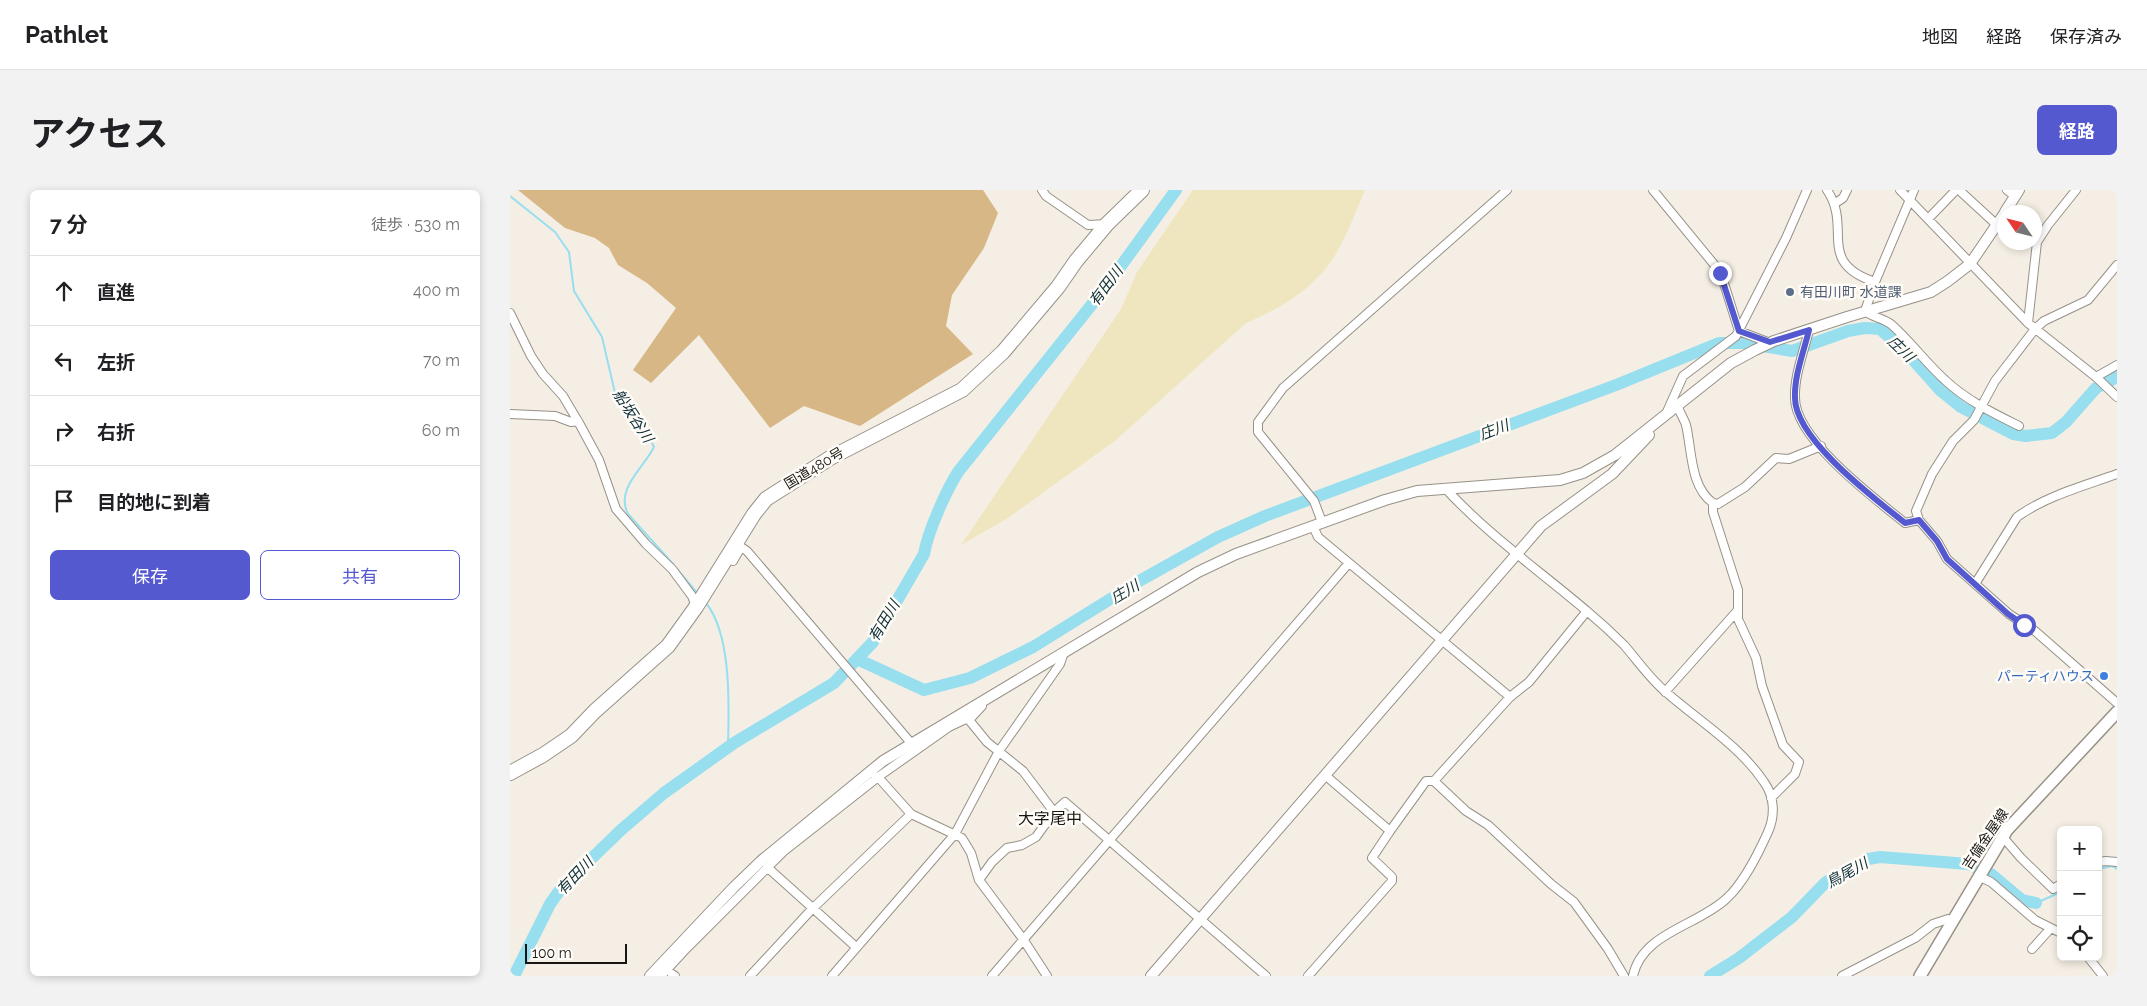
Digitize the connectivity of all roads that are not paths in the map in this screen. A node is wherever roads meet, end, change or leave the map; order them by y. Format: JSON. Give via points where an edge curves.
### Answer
{"nodes":[{"id":1,"x":1042,"y":190,"type":"edge"},
{"id":2,"x":1142,"y":190,"type":"edge"},
{"id":3,"x":1507,"y":190,"type":"edge"},
{"id":4,"x":1653,"y":190,"type":"edge"},
{"id":5,"x":1807,"y":190,"type":"edge"},
{"id":6,"x":1826,"y":190,"type":"edge"},
{"id":7,"x":1847,"y":190,"type":"edge"},
{"id":8,"x":1900,"y":190,"type":"edge"},
{"id":9,"x":1914,"y":190,"type":"edge"},
{"id":10,"x":1958,"y":190,"type":"edge"},
{"id":11,"x":2064,"y":190,"type":"edge"},
{"id":12,"x":2014,"y":192,"type":"edge"},
{"id":13,"x":2074,"y":192,"type":"edge"},
{"id":14,"x":1947,"y":193,"type":"edge"},
{"id":15,"x":1910,"y":200,"type":"junction"},
{"id":16,"x":1834,"y":204,"type":"junction"},
{"id":17,"x":2008,"y":205,"type":"edge"},
{"id":18,"x":1928,"y":219,"type":"junction"},
{"id":19,"x":1107,"y":224,"type":"junction"},
{"id":20,"x":1997,"y":225,"type":"joint"},
{"id":21,"x":1970,"y":264,"type":"junction"},
{"id":22,"x":2117,"y":265,"type":"edge"},
{"id":23,"x":1875,"y":282,"type":"junction"},
{"id":24,"x":1865,"y":311,"type":"junction"},
{"id":25,"x":510,"y":312,"type":"edge"},
{"id":26,"x":2028,"y":323,"type":"junction"},
{"id":27,"x":2035,"y":329,"type":"junction"},
{"id":28,"x":1809,"y":330,"type":"junction"},
{"id":29,"x":1739,"y":331,"type":"junction"},
{"id":30,"x":1770,"y":342,"type":"junction"},
{"id":31,"x":2117,"y":365,"type":"edge"},
{"id":32,"x":2096,"y":377,"type":"junction"},
{"id":33,"x":2117,"y":397,"type":"edge"},
{"id":34,"x":1678,"y":407,"type":"junction"},
{"id":35,"x":1982,"y":407,"type":"junction"},
{"id":36,"x":510,"y":414,"type":"edge"},
{"id":37,"x":1663,"y":419,"type":"junction"},
{"id":38,"x":578,"y":421,"type":"junction"},
{"id":39,"x":2020,"y":426,"type":"dead end"},
{"id":40,"x":1821,"y":446,"type":"junction"},
{"id":41,"x":1604,"y":461,"type":"junction"},
{"id":42,"x":1612,"y":474,"type":"junction"},
{"id":43,"x":2117,"y":474,"type":"edge"},
{"id":44,"x":1445,"y":488,"type":"junction"},
{"id":45,"x":1713,"y":503,"type":"junction"},
{"id":46,"x":1919,"y":520,"type":"junction"},
{"id":47,"x":1317,"y":524,"type":"junction"},
{"id":48,"x":1516,"y":554,"type":"junction"},
{"id":49,"x":1349,"y":563,"type":"junction"},
{"id":50,"x":714,"y":577,"type":"junction"},
{"id":51,"x":1975,"y":584,"type":"junction"},
{"id":52,"x":696,"y":608,"type":"junction"},
{"id":53,"x":1738,"y":610,"type":"junction"},
{"id":54,"x":1587,"y":611,"type":"junction"},
{"id":55,"x":1441,"y":641,"type":"junction"},
{"id":56,"x":1064,"y":650,"type":"junction"},
{"id":57,"x":1665,"y":692,"type":"junction"},
{"id":58,"x":1510,"y":696,"type":"junction"},
{"id":59,"x":982,"y":701,"type":"junction"},
{"id":60,"x":2117,"y":703,"type":"edge"},
{"id":61,"x":2117,"y":712,"type":"edge"},
{"id":62,"x":969,"y":720,"type":"junction"},
{"id":63,"x":910,"y":741,"type":"junction"},
{"id":64,"x":999,"y":751,"type":"junction"},
{"id":65,"x":510,"y":773,"type":"edge"},
{"id":66,"x":1325,"y":775,"type":"junction"},
{"id":67,"x":878,"y":777,"type":"junction"},
{"id":68,"x":1434,"y":781,"type":"junction"},
{"id":69,"x":850,"y":787,"type":"junction"},
{"id":70,"x":1771,"y":798,"type":"junction"},
{"id":71,"x":1054,"y":812,"type":"junction"},
{"id":72,"x":911,"y":814,"type":"junction"},
{"id":73,"x":1390,"y":832,"type":"junction"},
{"id":74,"x":955,"y":834,"type":"junction"},
{"id":75,"x":2002,"y":836,"type":"junction"},
{"id":76,"x":1110,"y":841,"type":"junction"},
{"id":77,"x":782,"y":848,"type":"junction"},
{"id":78,"x":2102,"y":862,"type":"edge"},
{"id":79,"x":2117,"y":862,"type":"edge"},
{"id":80,"x":767,"y":867,"type":"junction"},
{"id":81,"x":1978,"y":876,"type":"junction"},
{"id":82,"x":979,"y":880,"type":"junction"},
{"id":83,"x":2057,"y":886,"type":"edge"},
{"id":84,"x":812,"y":908,"type":"junction"},
{"id":85,"x":1200,"y":919,"type":"junction"},
{"id":86,"x":1952,"y":922,"type":"junction"},
{"id":87,"x":2050,"y":928,"type":"junction"},
{"id":88,"x":2057,"y":931,"type":"edge"},
{"id":89,"x":1024,"y":939,"type":"junction"},
{"id":90,"x":683,"y":946,"type":"junction"},
{"id":91,"x":856,"y":948,"type":"junction"},
{"id":92,"x":2032,"y":949,"type":"dead end"},
{"id":93,"x":2091,"y":961,"type":"edge"},
{"id":94,"x":671,"y":974,"type":"edge"},
{"id":95,"x":650,"y":976,"type":"edge"},
{"id":96,"x":661,"y":976,"type":"edge"},
{"id":97,"x":750,"y":976,"type":"edge"},
{"id":98,"x":832,"y":976,"type":"edge"},
{"id":99,"x":992,"y":976,"type":"edge"},
{"id":100,"x":1047,"y":976,"type":"edge"},
{"id":101,"x":1151,"y":976,"type":"edge"},
{"id":102,"x":1266,"y":976,"type":"edge"},
{"id":103,"x":1308,"y":976,"type":"edge"},
{"id":104,"x":1624,"y":976,"type":"edge"},
{"id":105,"x":1633,"y":976,"type":"edge"},
{"id":106,"x":1842,"y":976,"type":"edge"},
{"id":107,"x":1920,"y":976,"type":"edge"},
{"id":108,"x":2103,"y":976,"type":"edge"}],
"edges":[{"from":1,"to":19,"type":"street","via":[[1088,225]]},
{"from":2,"to":19,"type":"highway","name":"国道480号"},
{"from":3,"to":47,"type":"street","via":[[1283,388],[1258,422],[1258,432],[1314,501]]},
{"from":4,"to":29,"type":"street","via":[[1717,268]]},
{"from":5,"to":29,"type":"street"},
{"from":6,"to":16,"type":"street"},
{"from":7,"to":16,"type":"street","via":[[1843,198]]},
{"from":8,"to":15,"type":"street"},
{"from":9,"to":15,"type":"street"},
{"from":10,"to":14,"type":"street"},
{"from":10,"to":20,"type":"street"},
{"from":11,"to":13,"type":"street"},
{"from":12,"to":17,"type":"street"},
{"from":13,"to":26,"type":"street","via":[[2038,242]]},
{"from":14,"to":18,"type":"street"},
{"from":15,"to":18,"type":"street"},
{"from":15,"to":23,"type":"street"},
{"from":16,"to":23,"type":"street","via":[[1842,261],[1857,276]]},
{"from":18,"to":21,"type":"street"},
{"from":19,"to":50,"type":"highway","name":"国道480号","via":[[1058,287],[980,375],[962,390],[830,458],[766,499]]},
{"from":20,"to":21,"type":"street"},
{"from":21,"to":24,"type":"street","via":[[1931,292]]},
{"from":21,"to":26,"type":"street"},
{"from":22,"to":27,"type":"street","via":[[2088,300],[2044,321]]},
{"from":23,"to":24,"type":"street"},
{"from":24,"to":28,"type":"street"},
{"from":24,"to":35,"type":"street","via":[[1890,323],[1944,380]]},
{"from":25,"to":38,"type":"street","via":[[531,356]]},
{"from":26,"to":27,"type":"street"},
{"from":27,"to":32,"type":"street"},
{"from":27,"to":35,"type":"street","via":[[1995,381]]},
{"from":28,"to":30,"type":"street"},
{"from":28,"to":40,"type":"street","via":[[1794,397],[1796,412],[1803,426]]},
{"from":29,"to":30,"type":"street"},
{"from":29,"to":37,"type":"street","via":[[1727,344],[1683,376]]},
{"from":30,"to":34,"type":"street","via":[[1731,363]]},
{"from":31,"to":32,"type":"street"},
{"from":32,"to":33,"type":"street"},
{"from":34,"to":37,"type":"street"},
{"from":34,"to":45,"type":"street","via":[[1686,423],[1696,478],[1704,495]]},
{"from":35,"to":39,"type":"street"},
{"from":35,"to":46,"type":"street","via":[[1953,441],[1932,474],[1919,499],[1916,511]]},
{"from":36,"to":38,"type":"street","via":[[555,416]]},
{"from":37,"to":41,"type":"street"},
{"from":37,"to":42,"type":"street"},
{"from":38,"to":52,"type":"street","via":[[599,460],[616,509],[672,569],[692,596]]},
{"from":40,"to":45,"type":"street","via":[[1789,459],[1776,458],[1745,487],[1718,504]]},
{"from":40,"to":46,"type":"street","via":[[1843,471],[1905,523]]},
{"from":41,"to":42,"type":"street","via":[[1615,462]]},
{"from":41,"to":44,"type":"street","via":[[1583,473],[1560,480]]},
{"from":42,"to":48,"type":"street","via":[[1552,517]]},
{"from":43,"to":51,"type":"street","via":[[2072,490],[2017,517]]},
{"from":44,"to":47,"type":"street","via":[[1417,491]]},
{"from":44,"to":48,"type":"street"},
{"from":45,"to":53,"type":"street","via":[[1712,512],[1738,590]]},
{"from":46,"to":51,"type":"street","via":[[1947,559]]},
{"from":47,"to":49,"type":"street","via":[[1318,537]]},
{"from":47,"to":56,"type":"street","via":[[1198,572]]},
{"from":48,"to":54,"type":"street"},
{"from":48,"to":55,"type":"street"},
{"from":49,"to":55,"type":"street"},
{"from":49,"to":76,"type":"street"},
{"from":50,"to":52,"type":"highway","name":"国道480号"},
{"from":50,"to":63,"type":"street","via":[[722,577],[742,548],[747,551]]},
{"from":51,"to":60,"type":"street","via":[[2008,614],[2035,631]]},
{"from":52,"to":65,"type":"highway","name":"国道480号","via":[[668,646],[571,736]]},
{"from":53,"to":57,"type":"street"},
{"from":53,"to":70,"type":"street","via":[[1738,619],[1756,658],[1762,686],[1783,745],[1799,762],[1795,774]]},
{"from":54,"to":57,"type":"street","via":[[1623,644]]},
{"from":54,"to":58,"type":"street","via":[[1529,682]]},
{"from":55,"to":58,"type":"street"},
{"from":55,"to":66,"type":"street"},
{"from":56,"to":59,"type":"street"},
{"from":56,"to":64,"type":"street","via":[[1060,664]]},
{"from":57,"to":70,"type":"street","via":[[1730,745],[1764,782]]},
{"from":58,"to":68,"type":"street"},
{"from":59,"to":62,"type":"street","via":[[982,706]]},
{"from":59,"to":63,"type":"street"},
{"from":61,"to":75,"type":"main road","name":"吉備金屋線"},
{"from":62,"to":64,"type":"street"},
{"from":62,"to":67,"type":"street","via":[[949,727]]},
{"from":63,"to":69,"type":"street"},
{"from":64,"to":71,"type":"street","via":[[1023,771]]},
{"from":64,"to":74,"type":"street"},
{"from":66,"to":73,"type":"street"},
{"from":66,"to":85,"type":"street"},
{"from":67,"to":69,"type":"street","via":[[855,789]]},
{"from":67,"to":72,"type":"street"},
{"from":67,"to":77,"type":"street"},
{"from":68,"to":73,"type":"street","via":[[1426,780]]},
{"from":68,"to":104,"type":"street","via":[[1574,902]]},
{"from":69,"to":77,"type":"street"},
{"from":70,"to":105,"type":"street","via":[[1773,819],[1769,831],[1733,892],[1708,913],[1647,949],[1637,962]]},
{"from":71,"to":76,"type":"street","via":[[1065,802]]},
{"from":71,"to":82,"type":"street","via":[[1036,837],[1022,845],[1007,848]]},
{"from":72,"to":74,"type":"street"},
{"from":72,"to":84,"type":"street"},
{"from":73,"to":103,"type":"street","via":[[1372,858],[1392,877],[1392,881]]},
{"from":74,"to":82,"type":"street","via":[[962,838],[971,853]]},
{"from":74,"to":91,"type":"street"},
{"from":75,"to":81,"type":"main road","name":"吉備金屋線"},
{"from":75,"to":83,"type":"street","via":[[2053,889]]},
{"from":76,"to":85,"type":"street"},
{"from":76,"to":89,"type":"street"},
{"from":77,"to":80,"type":"street"},
{"from":77,"to":90,"type":"street","via":[[734,887]]},
{"from":78,"to":79,"type":"street"},
{"from":80,"to":84,"type":"street"},
{"from":80,"to":90,"type":"street"},
{"from":81,"to":86,"type":"main road","name":"吉備金屋線"},
{"from":81,"to":87,"type":"street"},
{"from":82,"to":89,"type":"street"},
{"from":84,"to":91,"type":"street"},
{"from":84,"to":97,"type":"street"},
{"from":85,"to":101,"type":"street"},
{"from":85,"to":102,"type":"street"},
{"from":86,"to":106,"type":"street","via":[[1948,919],[1933,924],[1915,938]]},
{"from":86,"to":107,"type":"main road","name":"吉備金屋線"},
{"from":87,"to":88,"type":"street"},
{"from":87,"to":92,"type":"street"},
{"from":89,"to":99,"type":"street"},
{"from":89,"to":100,"type":"street"},
{"from":90,"to":94,"type":"street"},
{"from":90,"to":95,"type":"street"},
{"from":91,"to":98,"type":"street"},
{"from":93,"to":108,"type":"street"},
{"from":94,"to":96,"type":"street"}]}
